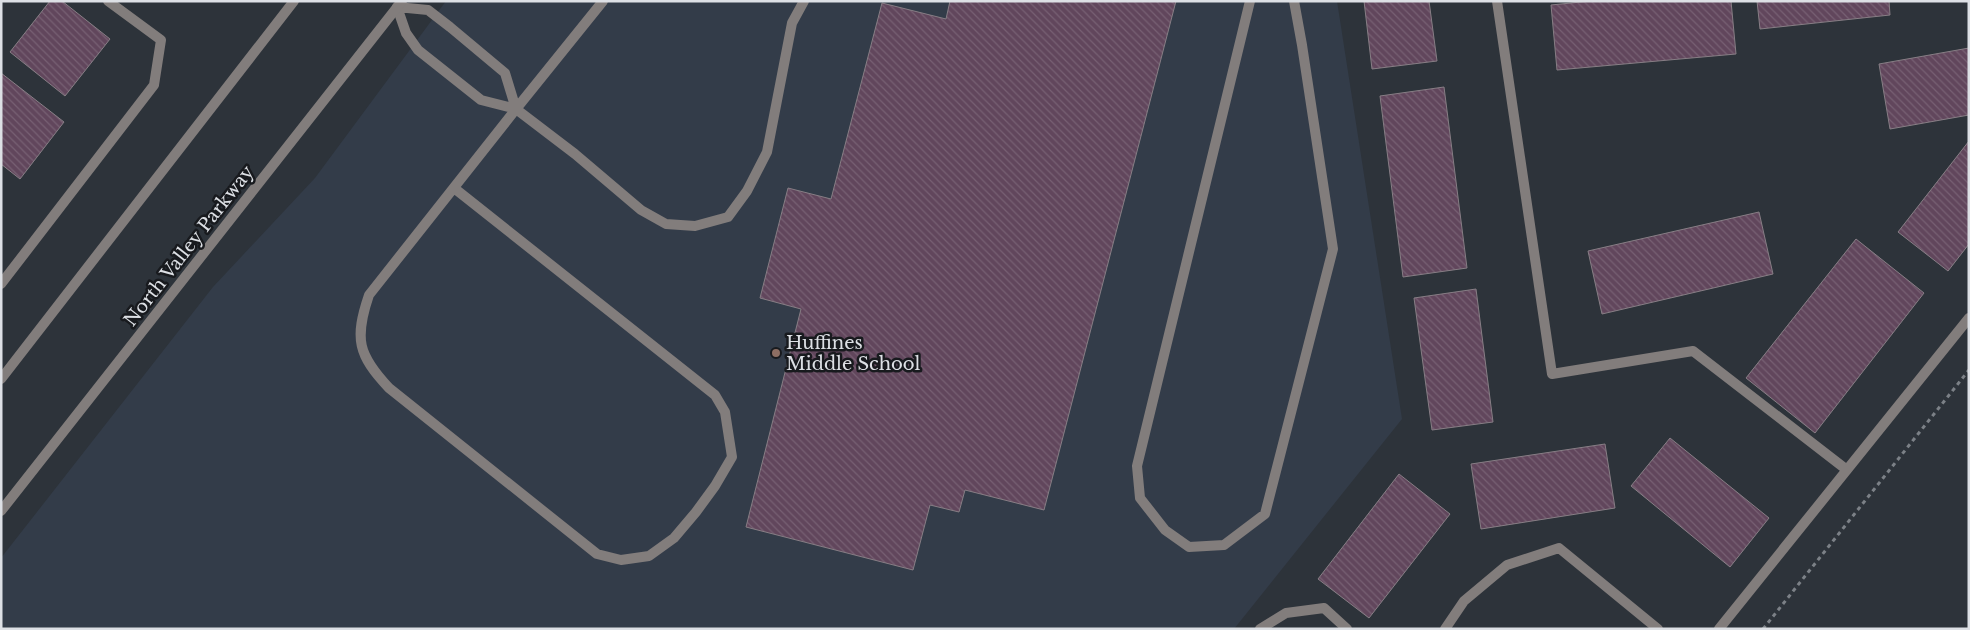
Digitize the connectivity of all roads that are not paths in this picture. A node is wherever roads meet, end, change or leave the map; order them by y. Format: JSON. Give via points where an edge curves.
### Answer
{"nodes":[{"id":1,"x":108,"y":1,"type":"edge"},
{"id":2,"x":294,"y":1,"type":"edge"},
{"id":3,"x":602,"y":1,"type":"edge"},
{"id":4,"x":804,"y":1,"type":"edge"},
{"id":5,"x":1250,"y":1,"type":"edge"},
{"id":6,"x":1294,"y":1,"type":"edge"},
{"id":7,"x":1497,"y":1,"type":"edge"},
{"id":8,"x":399,"y":4,"type":"edge"},
{"id":9,"x":516,"y":108,"type":"junction"},
{"id":10,"x":454,"y":188,"type":"junction"},
{"id":11,"x":1,"y":284,"type":"edge"},
{"id":12,"x":1969,"y":318,"type":"edge"},
{"id":13,"x":1,"y":379,"type":"edge"},
{"id":14,"x":1847,"y":470,"type":"junction"},
{"id":15,"x":1,"y":511,"type":"edge"},
{"id":16,"x":1260,"y":629,"type":"edge"},
{"id":17,"x":1347,"y":629,"type":"edge"},
{"id":18,"x":1445,"y":629,"type":"edge"},
{"id":19,"x":1658,"y":629,"type":"edge"},
{"id":20,"x":1719,"y":629,"type":"edge"}],
"edges":[{"from":1,"to":11,"type":"street","via":[[161,40],[154,84]]},
{"from":2,"to":13,"type":"street"},
{"from":3,"to":9,"type":"street"},
{"from":4,"to":9,"type":"street","via":[[792,23],[766,152],[747,191],[728,217],[695,226],[666,224],[641,210]]},
{"from":5,"to":6,"type":"street","via":[[1137,466],[1140,498],[1165,530],[1189,547],[1224,545],[1265,514],[1333,250]]},
{"from":7,"to":14,"type":"street","via":[[1552,374],[1693,351]]},
{"from":8,"to":9,"type":"street","via":[[428,10],[505,73]]},
{"from":8,"to":9,"type":"street","via":[[406,33],[418,50],[481,100]]},
{"from":8,"to":15,"type":"street","name":"North Valley Parkway"},
{"from":9,"to":10,"type":"street"},
{"from":10,"to":10,"type":"street","via":[[369,295],[360,325],[360,342],[367,358],[389,388],[596,554],[621,560],[649,556],[674,538],[696,512],[732,457],[725,412],[715,395]]},
{"from":12,"to":14,"type":"street"},
{"from":14,"to":20,"type":"street"},
{"from":16,"to":17,"type":"street","via":[[1286,612],[1324,608]]},
{"from":18,"to":19,"type":"street","via":[[1464,602],[1507,565],[1559,548]]}]}
